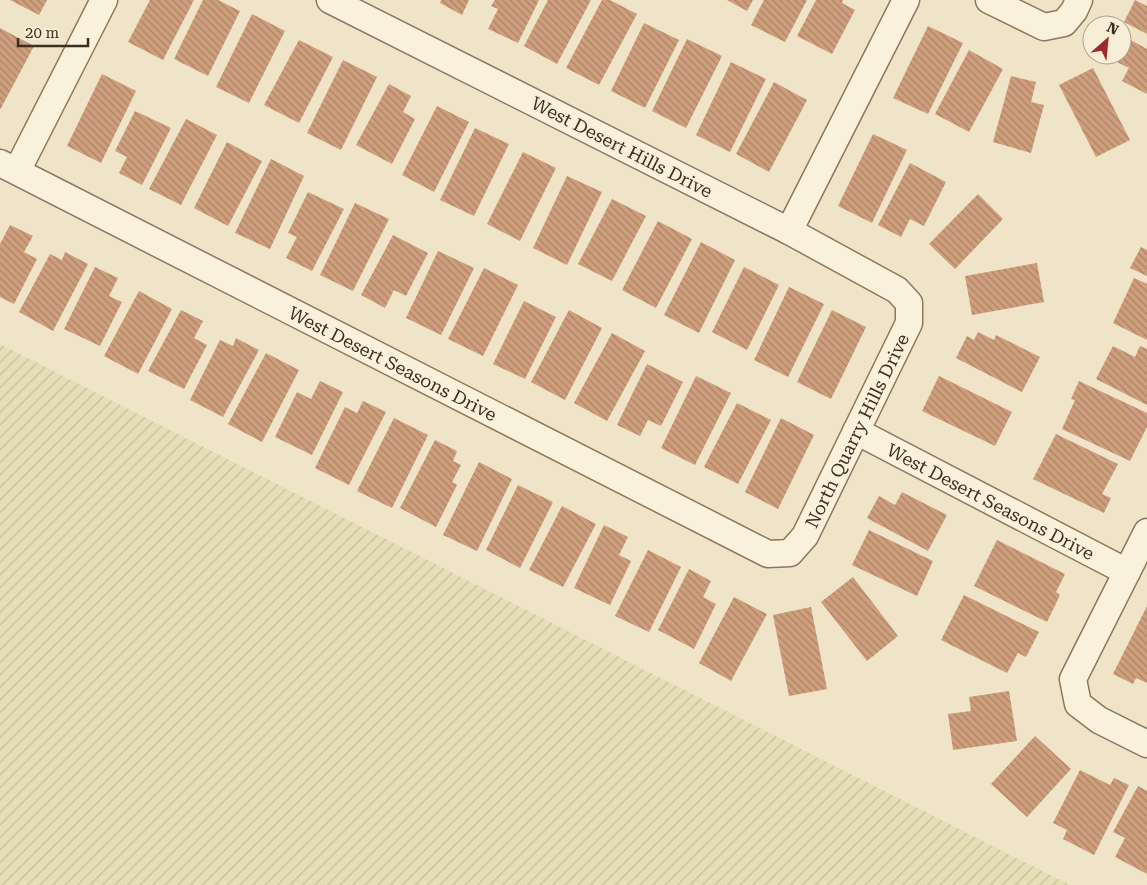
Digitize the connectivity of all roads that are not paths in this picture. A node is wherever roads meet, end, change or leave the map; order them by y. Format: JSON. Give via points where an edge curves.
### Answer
{"nodes":[{"id":1,"x":104,"y":0,"type":"edge"},
{"id":2,"x":330,"y":0,"type":"edge"},
{"id":3,"x":906,"y":0,"type":"edge"},
{"id":4,"x":990,"y":0,"type":"edge"},
{"id":5,"x":1079,"y":0,"type":"edge"},
{"id":6,"x":8,"y":167,"type":"edge"},
{"id":7,"x":789,"y":231,"type":"junction"},
{"id":8,"x":909,"y":303,"type":"joint"},
{"id":9,"x":856,"y":431,"type":"junction"},
{"id":10,"x":1147,"y":532,"type":"edge"},
{"id":11,"x":790,"y":553,"type":"joint"},
{"id":12,"x":1127,"y":572,"type":"junction"},
{"id":13,"x":1147,"y":744,"type":"edge"}],
"edges":[{"from":1,"to":6,"type":"street"},
{"from":2,"to":7,"type":"street","name":"West Desert Hills Drive"},
{"from":3,"to":7,"type":"street"},
{"from":4,"to":5,"type":"street","via":[[1044,27],[1064,23]]},
{"from":6,"to":11,"type":"street","name":"West Desert Seasons Drive","via":[[768,554]]},
{"from":7,"to":8,"type":"street","name":"West Desert Hills Drive","via":[[897,290]]},
{"from":8,"to":9,"type":"street","name":"North Quarry Hills Drive","via":[[909,323]]},
{"from":9,"to":11,"type":"street","name":"North Quarry Hills Drive","via":[[805,536]]},
{"from":9,"to":12,"type":"street","name":"West Desert Seasons Drive"},
{"from":10,"to":12,"type":"street"},
{"from":12,"to":13,"type":"street","via":[[1074,679],[1078,704],[1099,720]]}]}
